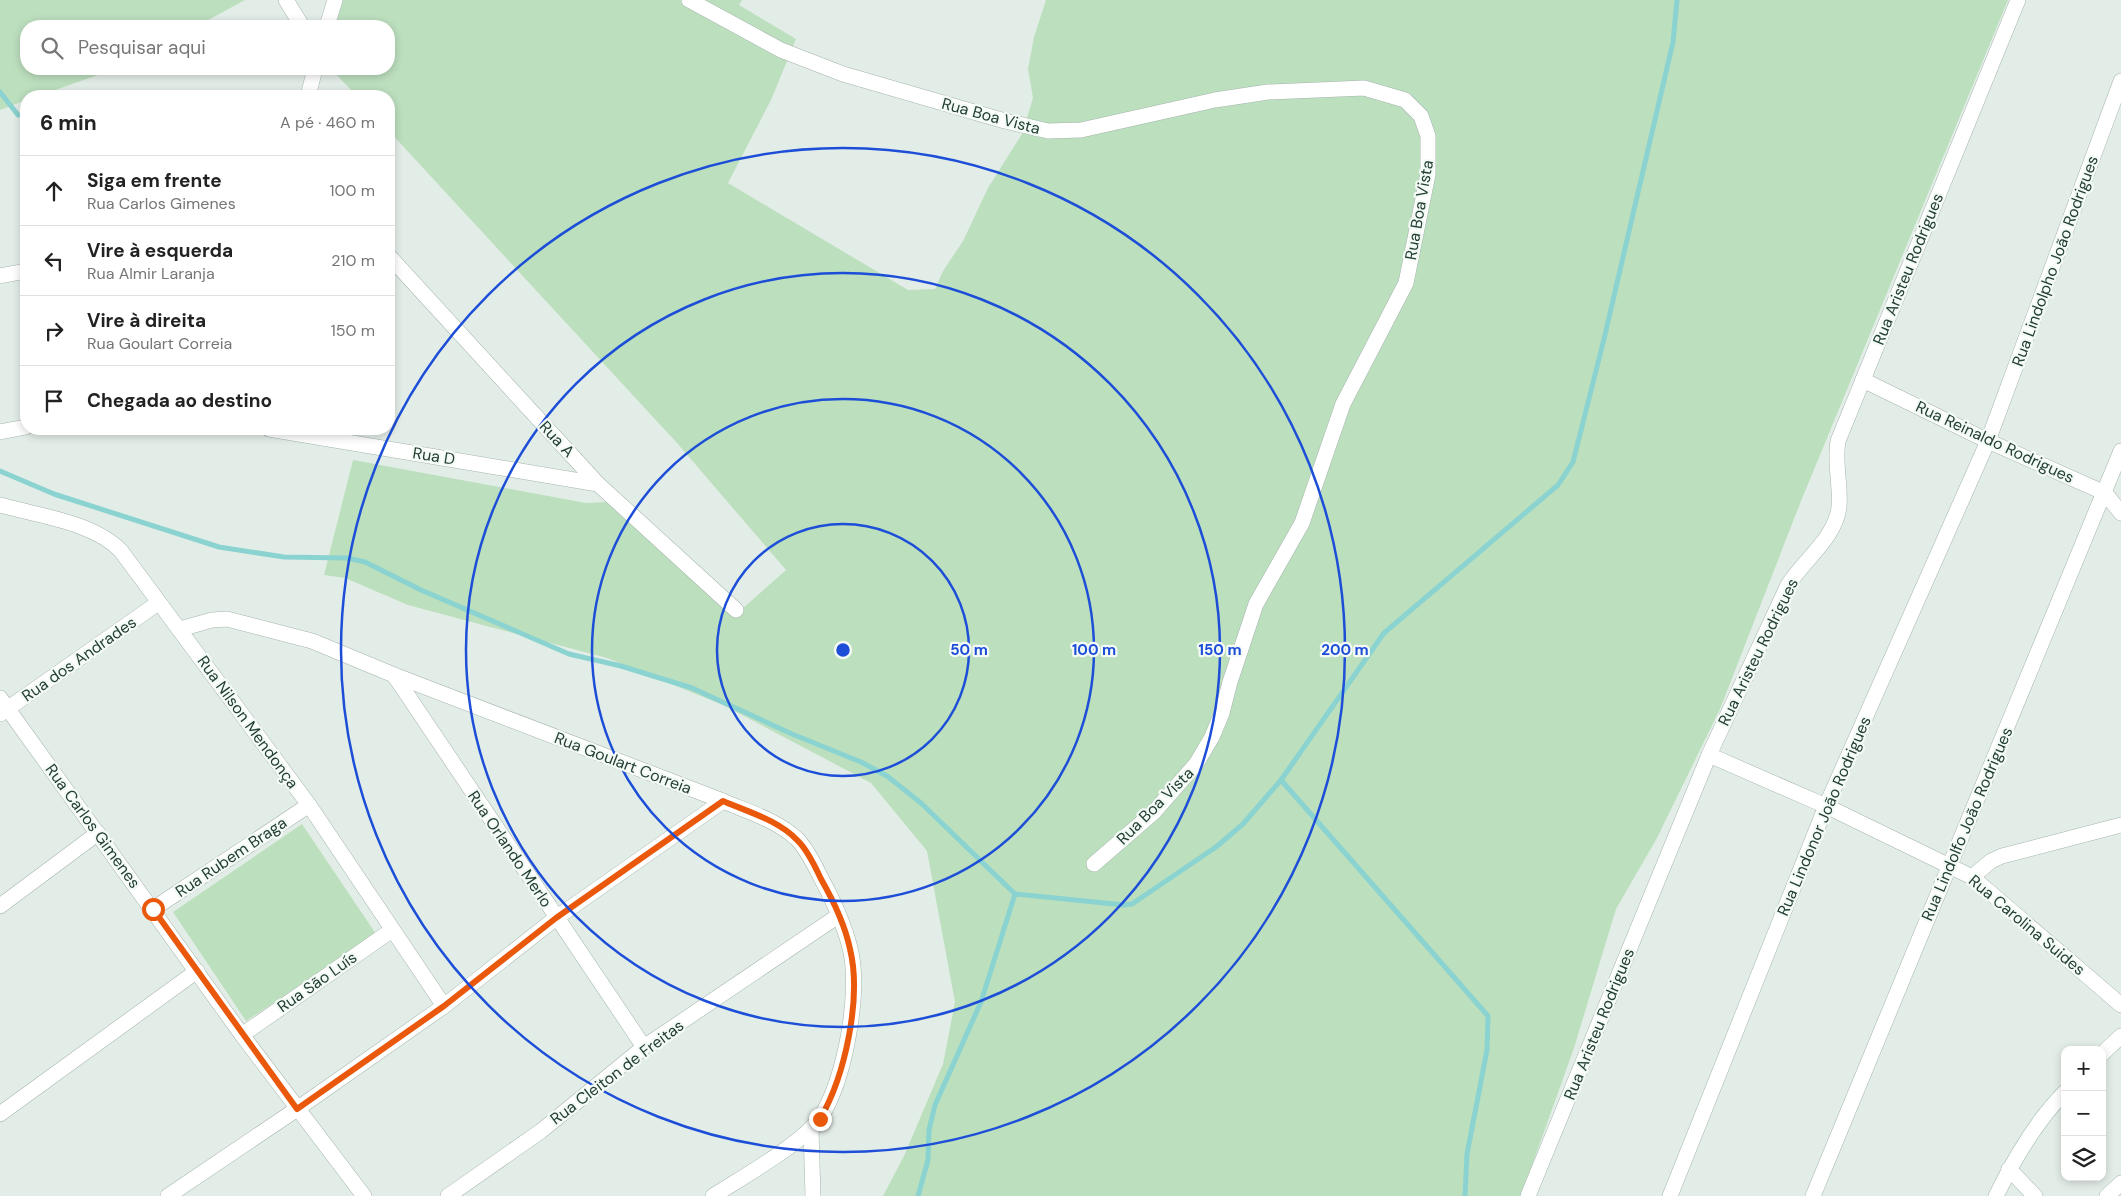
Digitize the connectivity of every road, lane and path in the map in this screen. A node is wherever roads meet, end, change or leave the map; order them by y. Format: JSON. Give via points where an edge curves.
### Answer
{"nodes":[{"id":1,"x":286,"y":0,"type":"edge"},
{"id":2,"x":335,"y":0,"type":"edge"},
{"id":3,"x":689,"y":0,"type":"edge"},
{"id":4,"x":2018,"y":0,"type":"edge"},
{"id":5,"x":298,"y":20,"type":"edge"},
{"id":6,"x":329,"y":20,"type":"edge"},
{"id":7,"x":313,"y":75,"type":"edge"},
{"id":8,"x":2121,"y":81,"type":"edge"},
{"id":9,"x":310,"y":90,"type":"edge"},
{"id":10,"x":395,"y":263,"type":"edge"},
{"id":11,"x":20,"y":273,"type":"edge"},
{"id":12,"x":0,"y":276,"type":"edge"},
{"id":13,"x":1863,"y":380,"type":"junction"},
{"id":14,"x":20,"y":428,"type":"edge"},
{"id":15,"x":0,"y":432,"type":"edge"},
{"id":16,"x":305,"y":435,"type":"edge"},
{"id":17,"x":1988,"y":441,"type":"junction"},
{"id":18,"x":2121,"y":452,"type":"edge"},
{"id":19,"x":598,"y":484,"type":"junction"},
{"id":20,"x":2105,"y":493,"type":"junction"},
{"id":21,"x":0,"y":505,"type":"edge"},
{"id":22,"x":2121,"y":513,"type":"edge"},
{"id":23,"x":158,"y":603,"type":"junction"},
{"id":24,"x":736,"y":610,"type":"dead end"},
{"id":25,"x":180,"y":629,"type":"junction"},
{"id":26,"x":394,"y":675,"type":"junction"},
{"id":27,"x":3,"y":707,"type":"edge"},
{"id":28,"x":1709,"y":756,"type":"junction"},
{"id":29,"x":723,"y":801,"type":"junction"},
{"id":30,"x":309,"y":805,"type":"junction"},
{"id":31,"x":1826,"y":806,"type":"junction"},
{"id":32,"x":2121,"y":825,"type":"edge"},
{"id":33,"x":98,"y":834,"type":"junction"},
{"id":34,"x":1094,"y":864,"type":"dead end"},
{"id":35,"x":1949,"y":865,"type":"junction"},
{"id":36,"x":1972,"y":877,"type":"junction"},
{"id":37,"x":0,"y":906,"type":"edge"},
{"id":38,"x":153,"y":909,"type":"junction"},
{"id":39,"x":838,"y":916,"type":"junction"},
{"id":40,"x":556,"y":918,"type":"junction"},
{"id":41,"x":392,"y":930,"type":"junction"},
{"id":42,"x":197,"y":971,"type":"junction"},
{"id":43,"x":2121,"y":1005,"type":"edge"},
{"id":44,"x":444,"y":1006,"type":"junction"},
{"id":45,"x":242,"y":1035,"type":"junction"},
{"id":46,"x":2121,"y":1036,"type":"edge"},
{"id":47,"x":644,"y":1047,"type":"junction"},
{"id":48,"x":2106,"y":1050,"type":"edge"},
{"id":49,"x":2061,"y":1096,"type":"edge"},
{"id":50,"x":297,"y":1109,"type":"junction"},
{"id":51,"x":0,"y":1114,"type":"edge"},
{"id":52,"x":811,"y":1129,"type":"junction"},
{"id":53,"x":2009,"y":1169,"type":"junction"},
{"id":54,"x":2121,"y":1183,"type":"edge"},
{"id":55,"x":168,"y":1196,"type":"edge"},
{"id":56,"x":364,"y":1196,"type":"edge"},
{"id":57,"x":448,"y":1196,"type":"edge"},
{"id":58,"x":713,"y":1196,"type":"edge"},
{"id":59,"x":813,"y":1196,"type":"edge"},
{"id":60,"x":1528,"y":1196,"type":"edge"},
{"id":61,"x":1670,"y":1196,"type":"edge"},
{"id":62,"x":1813,"y":1196,"type":"edge"},
{"id":63,"x":1996,"y":1196,"type":"edge"},
{"id":64,"x":2034,"y":1196,"type":"edge"},
{"id":65,"x":2107,"y":1196,"type":"edge"}],
"edges":[{"from":1,"to":5,"type":"street"},
{"from":2,"to":6,"type":"street"},
{"from":3,"to":34,"type":"street","name":"Rua Boa Vista","via":[[781,50],[843,74],[1048,131],[1081,130],[1215,100],[1268,92],[1354,88],[1384,92],[1405,100],[1420,116],[1428,136],[1428,174],[1406,283],[1343,404],[1302,523],[1256,604],[1212,737],[1196,764],[1164,800]]},
{"from":4,"to":13,"type":"street","name":"Rua Aristeu Rodrigues"},
{"from":7,"to":9,"type":"street"},
{"from":8,"to":17,"type":"street","name":"Rua Lindolpho João Rodrigues"},
{"from":10,"to":19,"type":"street","name":"Rua A"},
{"from":11,"to":12,"type":"street"},
{"from":13,"to":17,"type":"street","name":"Rua Reinaldo Rodrigues"},
{"from":13,"to":28,"type":"street","name":"Rua Aristeu Rodrigues","via":[[1838,441],[1835,464],[1839,507],[1835,522],[1788,585]]},
{"from":14,"to":15,"type":"street"},
{"from":16,"to":19,"type":"street","name":"Rua D"},
{"from":17,"to":20,"type":"street","name":"Rua Reinaldo Rodrigues"},
{"from":17,"to":31,"type":"street","name":"Rua Lindonor João Rodrigues"},
{"from":18,"to":20,"type":"street","name":"Rua Lindolfo João Rodrigues"},
{"from":19,"to":24,"type":"street","name":"Rua A"},
{"from":20,"to":22,"type":"street","name":"Rua Reinaldo Rodrigues"},
{"from":20,"to":35,"type":"street","name":"Rua Lindolfo João Rodrigues"},
{"from":21,"to":23,"type":"street","name":"Rua Nilson Mendonça","via":[[95,531],[110,540]]},
{"from":23,"to":25,"type":"street","name":"Rua Nilson Mendonça"},
{"from":23,"to":27,"type":"street","name":"Rua dos Andrades"},
{"from":25,"to":26,"type":"street","name":"Rua Goulart Correia","via":[[212,620],[236,620],[312,641]]},
{"from":25,"to":30,"type":"street","name":"Rua Nilson Mendonça"},
{"from":26,"to":29,"type":"street","name":"Rua Goulart Correia"},
{"from":26,"to":40,"type":"street","name":"Rua Orlando Merlo"},
{"from":27,"to":33,"type":"street","name":"Rua Carlos Gimenes"},
{"from":28,"to":31,"type":"street","name":"Rua Carolina Suides"},
{"from":28,"to":60,"type":"street","name":"Rua Aristeu Rodrigues"},
{"from":29,"to":39,"type":"street","name":"Rua Goulart Correia","via":[[776,824],[798,840],[827,889]]},
{"from":29,"to":40,"type":"street"},
{"from":30,"to":38,"type":"street","name":"Rua Rubem Braga"},
{"from":30,"to":41,"type":"street","name":"Rua Nilson Mendonça"},
{"from":31,"to":35,"type":"street","name":"Rua Carolina Suides"},
{"from":31,"to":61,"type":"street","name":"Rua Lindonor João Rodrigues"},
{"from":32,"to":36,"type":"street","via":[[2002,856]]},
{"from":33,"to":37,"type":"street"},
{"from":33,"to":38,"type":"street","name":"Rua Carlos Gimenes"},
{"from":35,"to":36,"type":"street","name":"Rua Carolina Suides"},
{"from":35,"to":62,"type":"street","name":"Rua Lindolfo João Rodrigues"},
{"from":36,"to":43,"type":"street","name":"Rua Carolina Suides"},
{"from":38,"to":42,"type":"street","name":"Rua Carlos Gimenes"},
{"from":39,"to":47,"type":"street","name":"Rua Cleiton de Freitas"},
{"from":39,"to":52,"type":"street","name":"Rua Goulart Correia","via":[[854,970],[849,1031],[827,1106]]},
{"from":40,"to":44,"type":"street"},
{"from":40,"to":47,"type":"street","name":"Rua Orlando Merlo"},
{"from":41,"to":44,"type":"street","name":"Rua Nilson Mendonça"},
{"from":41,"to":45,"type":"street","name":"Rua São Luís"},
{"from":42,"to":45,"type":"street","name":"Rua Carlos Gimenes"},
{"from":42,"to":51,"type":"street"},
{"from":44,"to":50,"type":"street"},
{"from":45,"to":50,"type":"street","name":"Rua Carlos Gimenes"},
{"from":46,"to":48,"type":"street"},
{"from":47,"to":57,"type":"street","name":"Rua Cleiton de Freitas","via":[[541,1131]]},
{"from":49,"to":53,"type":"street","via":[[2044,1114]]},
{"from":50,"to":55,"type":"street"},
{"from":50,"to":56,"type":"street","name":"Rua Carlos Gimenes"},
{"from":52,"to":58,"type":"street","name":"Rua Goulart Correia"},
{"from":52,"to":59,"type":"street"},
{"from":53,"to":63,"type":"street"},
{"from":53,"to":64,"type":"street"},
{"from":54,"to":65,"type":"street"}]}
